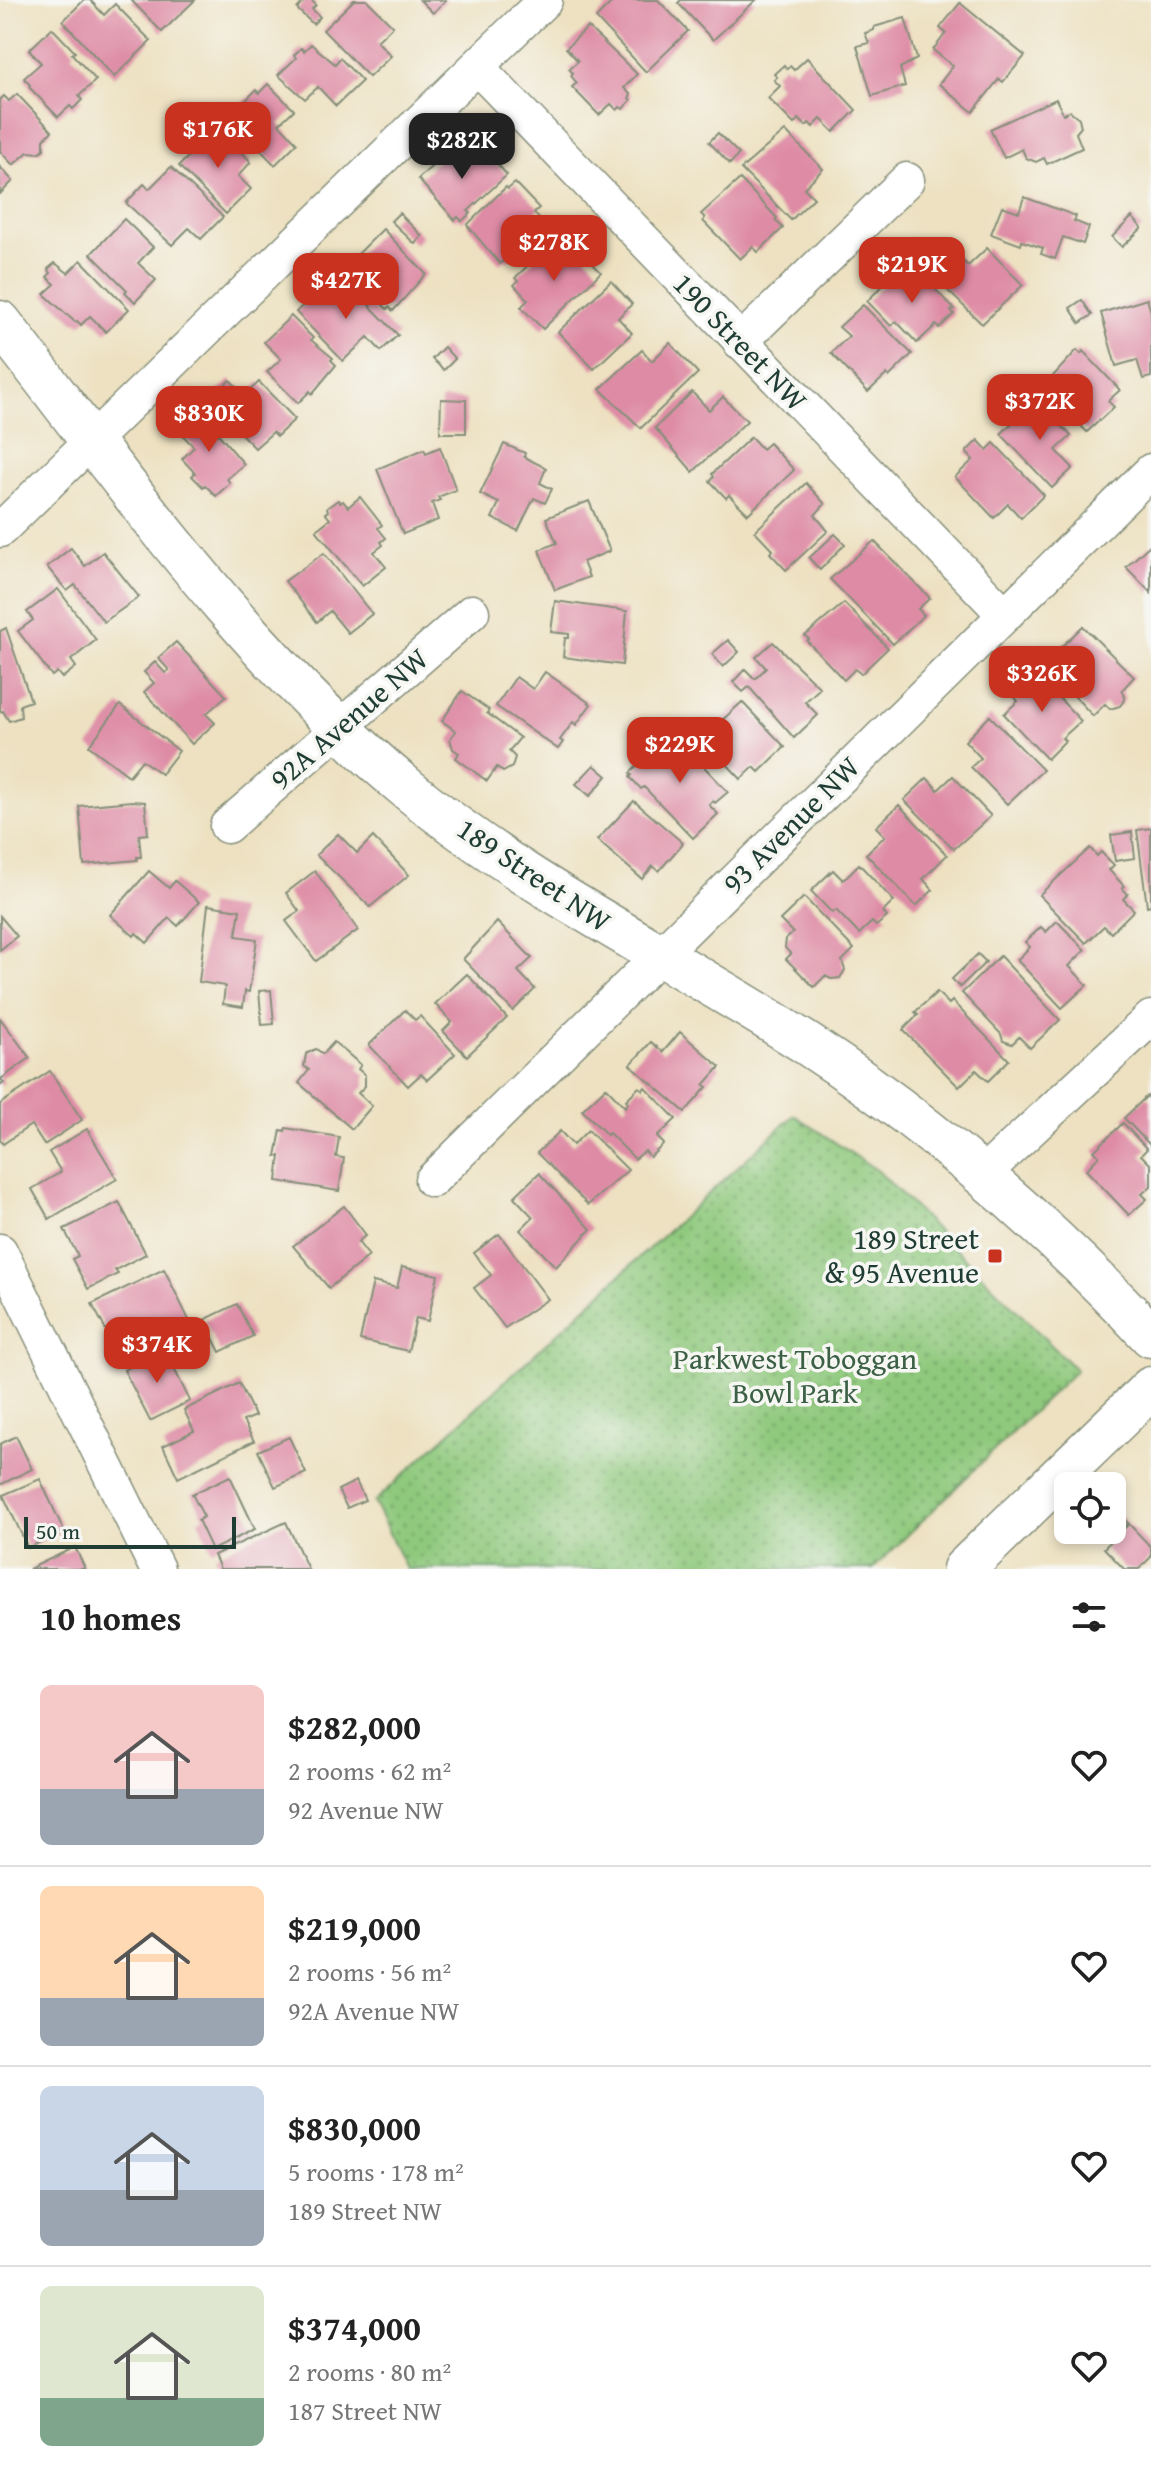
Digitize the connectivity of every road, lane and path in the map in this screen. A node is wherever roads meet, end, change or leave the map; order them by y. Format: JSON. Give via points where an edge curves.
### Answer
{"nodes":[{"id":1,"x":545,"y":0,"type":"edge"},
{"id":2,"x":477,"y":67,"type":"junction"},
{"id":3,"x":907,"y":180,"type":"dead end"},
{"id":4,"x":0,"y":322,"type":"edge"},
{"id":5,"x":740,"y":342,"type":"junction"},
{"id":6,"x":93,"y":440,"type":"junction"},
{"id":7,"x":1151,"y":471,"type":"edge"},
{"id":8,"x":0,"y":530,"type":"edge"},
{"id":9,"x":472,"y":612,"type":"dead end"},
{"id":10,"x":1005,"y":615,"type":"junction"},
{"id":11,"x":337,"y":728,"type":"junction"},
{"id":12,"x":227,"y":826,"type":"dead end"},
{"id":13,"x":660,"y":955,"type":"junction"},
{"id":14,"x":1151,"y":1018,"type":"edge"},
{"id":15,"x":981,"y":1176,"type":"junction"},
{"id":16,"x":432,"y":1180,"type":"dead end"},
{"id":17,"x":0,"y":1251,"type":"edge"},
{"id":18,"x":1151,"y":1336,"type":"edge"},
{"id":19,"x":1151,"y":1388,"type":"edge"},
{"id":20,"x":157,"y":1569,"type":"edge"},
{"id":21,"x":964,"y":1569,"type":"edge"}],
"edges":[{"from":1,"to":2,"type":"street"},
{"from":2,"to":5,"type":"street","name":"190 Street NW"},
{"from":2,"to":6,"type":"street"},
{"from":3,"to":5,"type":"street"},
{"from":4,"to":6,"type":"street","name":"189 Street NW"},
{"from":5,"to":10,"type":"street","name":"190 Street NW"},
{"from":6,"to":8,"type":"street"},
{"from":6,"to":11,"type":"street","name":"189 Street NW","via":[[214,594]]},
{"from":7,"to":10,"type":"street","name":"93 Avenue NW"},
{"from":9,"to":11,"type":"street","name":"92A Avenue NW"},
{"from":10,"to":13,"type":"street","name":"93 Avenue NW"},
{"from":11,"to":12,"type":"street","name":"92A Avenue NW"},
{"from":11,"to":13,"type":"street","name":"189 Street NW","via":[[411,792],[522,872]]},
{"from":13,"to":15,"type":"street","name":"189 Street NW","via":[[849,1073]]},
{"from":13,"to":16,"type":"street","name":"93 Avenue NW"},
{"from":14,"to":15,"type":"street"},
{"from":15,"to":18,"type":"street","name":"189 Street NW","via":[[1073,1257]]},
{"from":17,"to":20,"type":"street"},
{"from":19,"to":21,"type":"street"}]}
